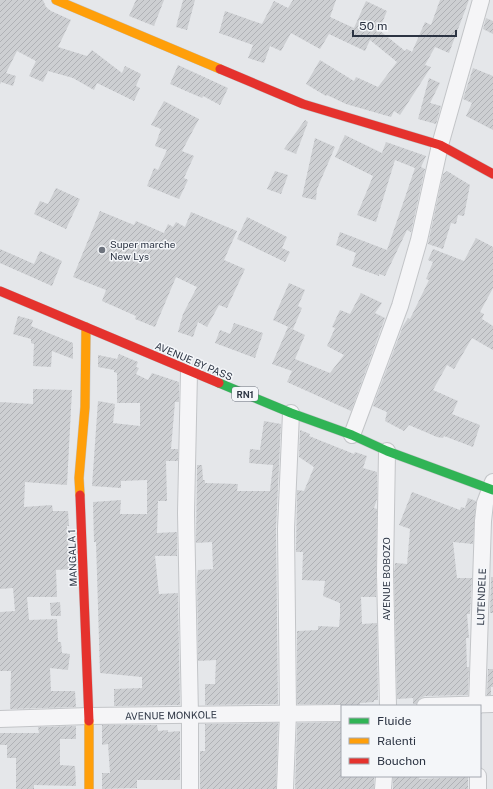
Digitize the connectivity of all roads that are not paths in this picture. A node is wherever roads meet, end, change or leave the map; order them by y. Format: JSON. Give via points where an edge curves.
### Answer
{"nodes":[{"id":1,"x":56,"y":0,"type":"edge"},
{"id":2,"x":481,"y":0,"type":"edge"},
{"id":3,"x":440,"y":145,"type":"junction"},
{"id":4,"x":493,"y":174,"type":"edge"},
{"id":5,"x":0,"y":291,"type":"edge"},
{"id":6,"x":86,"y":327,"type":"junction"},
{"id":7,"x":189,"y":372,"type":"junction"},
{"id":8,"x":291,"y":413,"type":"junction"},
{"id":9,"x":352,"y":435,"type":"junction"},
{"id":10,"x":387,"y":451,"type":"junction"},
{"id":11,"x":492,"y":487,"type":"edge"},
{"id":12,"x":493,"y":704,"type":"edge"},
{"id":13,"x":388,"y":705,"type":"edge"},
{"id":14,"x":477,"y":705,"type":"edge"},
{"id":15,"x":481,"y":706,"type":"edge"},
{"id":16,"x":288,"y":713,"type":"junction"},
{"id":17,"x":341,"y":714,"type":"edge"},
{"id":18,"x":89,"y":716,"type":"junction"},
{"id":19,"x":190,"y":716,"type":"junction"},
{"id":20,"x":0,"y":719,"type":"edge"},
{"id":21,"x":384,"y":777,"type":"edge"},
{"id":22,"x":478,"y":777,"type":"edge"},
{"id":23,"x":89,"y":789,"type":"edge"},
{"id":24,"x":190,"y":789,"type":"edge"},
{"id":25,"x":285,"y":789,"type":"edge"},
{"id":26,"x":383,"y":789,"type":"edge"},
{"id":27,"x":478,"y":789,"type":"edge"}],
"edges":[{"from":1,"to":3,"type":"main road","via":[[303,104]]},
{"from":2,"to":3,"type":"street"},
{"from":3,"to":4,"type":"main road"},
{"from":3,"to":9,"type":"street","via":[[419,240],[400,306]]},
{"from":5,"to":6,"type":"main road","name":"AVENUE BY PASS","number":"RN1"},
{"from":6,"to":7,"type":"main road","name":"AVENUE BY PASS","number":"RN1"},
{"from":6,"to":18,"type":"main road","name":"MANGALA 1","via":[[85,407],[79,478]]},
{"from":7,"to":8,"type":"main road","name":"AVENUE BY PASS","number":"RN1"},
{"from":7,"to":19,"type":"street","via":[[186,513]]},
{"from":8,"to":9,"type":"main road","name":"AVENUE BY PASS","number":"RN1"},
{"from":8,"to":16,"type":"street","via":[[286,529]]},
{"from":9,"to":10,"type":"main road","name":"AVENUE BY PASS","number":"RN1"},
{"from":10,"to":11,"type":"main road","name":"AVENUE BY PASS","number":"RN1"},
{"from":10,"to":13,"type":"street","name":"AVENUE BOBOZO","via":[[385,573]]},
{"from":11,"to":14,"type":"street","name":"LUTENDELE","via":[[485,503],[483,521]]},
{"from":12,"to":15,"type":"street"},
{"from":16,"to":17,"type":"street","name":"AVENUE MONKOLE"},
{"from":16,"to":19,"type":"street","name":"AVENUE MONKOLE"},
{"from":16,"to":25,"type":"street"},
{"from":18,"to":19,"type":"street","name":"AVENUE MONKOLE"},
{"from":18,"to":20,"type":"street","name":"AVENUE MONKOLE"},
{"from":18,"to":23,"type":"main road","name":"MANGALA 1"},
{"from":19,"to":24,"type":"street"},
{"from":21,"to":26,"type":"street"},
{"from":22,"to":27,"type":"street"}]}
